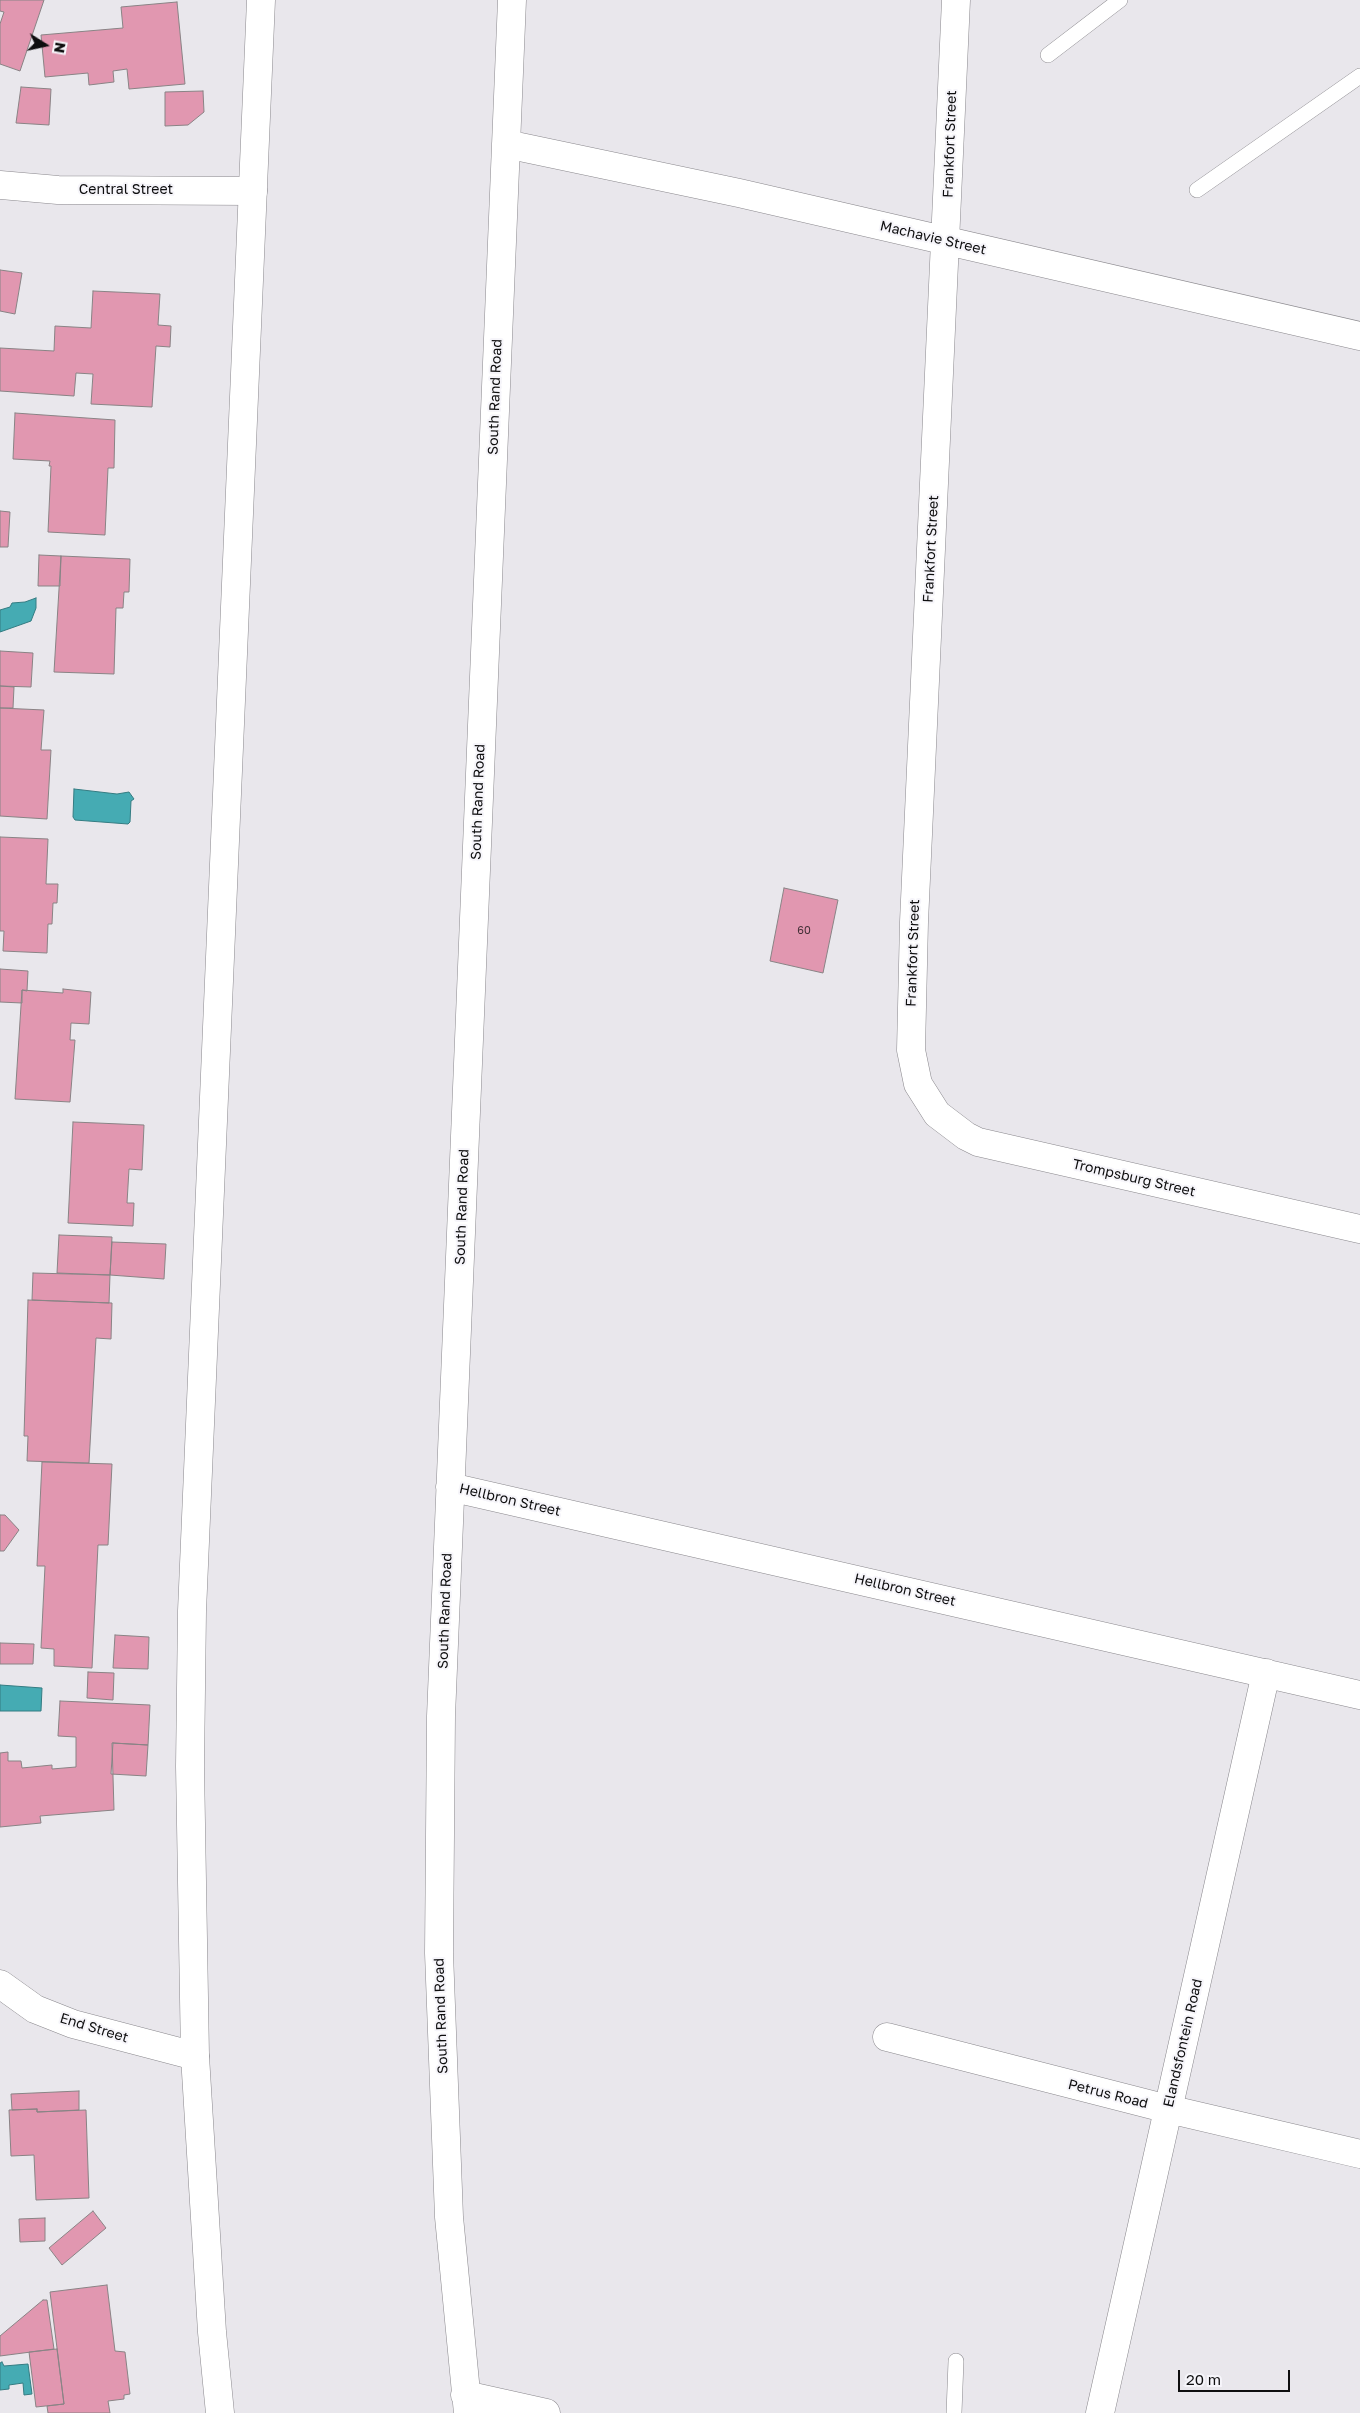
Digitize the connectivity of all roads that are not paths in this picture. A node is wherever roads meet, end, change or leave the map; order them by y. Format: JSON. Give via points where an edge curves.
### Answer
{"nodes":[{"id":1,"x":261,"y":0,"type":"edge"},
{"id":2,"x":512,"y":0,"type":"edge"},
{"id":3,"x":956,"y":0,"type":"edge"},
{"id":4,"x":1120,"y":0,"type":"edge"},
{"id":5,"x":1048,"y":55,"type":"dead end"},
{"id":6,"x":1360,"y":76,"type":"edge"},
{"id":7,"x":506,"y":144,"type":"junction"},
{"id":8,"x":0,"y":185,"type":"edge"},
{"id":9,"x":1198,"y":190,"type":"dead end"},
{"id":10,"x":253,"y":191,"type":"junction"},
{"id":11,"x":946,"y":241,"type":"junction"},
{"id":12,"x":1360,"y":336,"type":"edge"},
{"id":13,"x":924,"y":1095,"type":"joint"},
{"id":14,"x":1360,"y":1229,"type":"edge"},
{"id":15,"x":450,"y":1487,"type":"junction"},
{"id":16,"x":1266,"y":1673,"type":"junction"},
{"id":17,"x":1360,"y":1694,"type":"edge"},
{"id":18,"x":0,"y":1984,"type":"edge"},
{"id":19,"x":887,"y":2037,"type":"dead end"},
{"id":20,"x":195,"y":2056,"type":"junction"},
{"id":21,"x":1168,"y":2109,"type":"junction"},
{"id":22,"x":1360,"y":2154,"type":"edge"},
{"id":23,"x":956,"y":2361,"type":"dead end"},
{"id":24,"x":467,"y":2404,"type":"edge"},
{"id":25,"x":220,"y":2413,"type":"edge"},
{"id":26,"x":546,"y":2413,"type":"edge"},
{"id":27,"x":954,"y":2413,"type":"edge"},
{"id":28,"x":1100,"y":2413,"type":"edge"}],
"edges":[{"from":1,"to":10,"type":"street"},
{"from":2,"to":7,"type":"street","name":"South Rand Road"},
{"from":3,"to":11,"type":"street","name":"Frankfort Street"},
{"from":4,"to":5,"type":"lane"},
{"from":6,"to":9,"type":"lane"},
{"from":7,"to":11,"type":"street","name":"Machavie Street"},
{"from":7,"to":15,"type":"street","name":"South Rand Road"},
{"from":8,"to":10,"type":"street","name":"Central Street","via":[[58,190]]},
{"from":10,"to":20,"type":"street","via":[[192,1611],[190,1766]]},
{"from":11,"to":12,"type":"street","name":"Machavie Street"},
{"from":11,"to":13,"type":"street","name":"Frankfort Street","via":[[911,1011],[911,1050],[918,1084]]},
{"from":13,"to":14,"type":"street","name":"Trompsburg Street","via":[[946,1122],[978,1142]]},
{"from":15,"to":16,"type":"street","name":"Hellbron Street"},
{"from":15,"to":24,"type":"street","name":"South Rand Road","via":[[441,1716],[439,1953],[449,2217]]},
{"from":16,"to":17,"type":"street","name":"Hellbron Street"},
{"from":16,"to":21,"type":"street","name":"Elandsfontein Road"},
{"from":18,"to":20,"type":"street","name":"End Street","via":[[35,2009],[73,2024]]},
{"from":19,"to":21,"type":"street","name":"Petrus Road"},
{"from":20,"to":25,"type":"street"},
{"from":21,"to":22,"type":"street","name":"Petrus Road"},
{"from":21,"to":28,"type":"street","name":"Elandsfontein Road"},
{"from":23,"to":27,"type":"lane"},
{"from":24,"to":26,"type":"street"}]}
